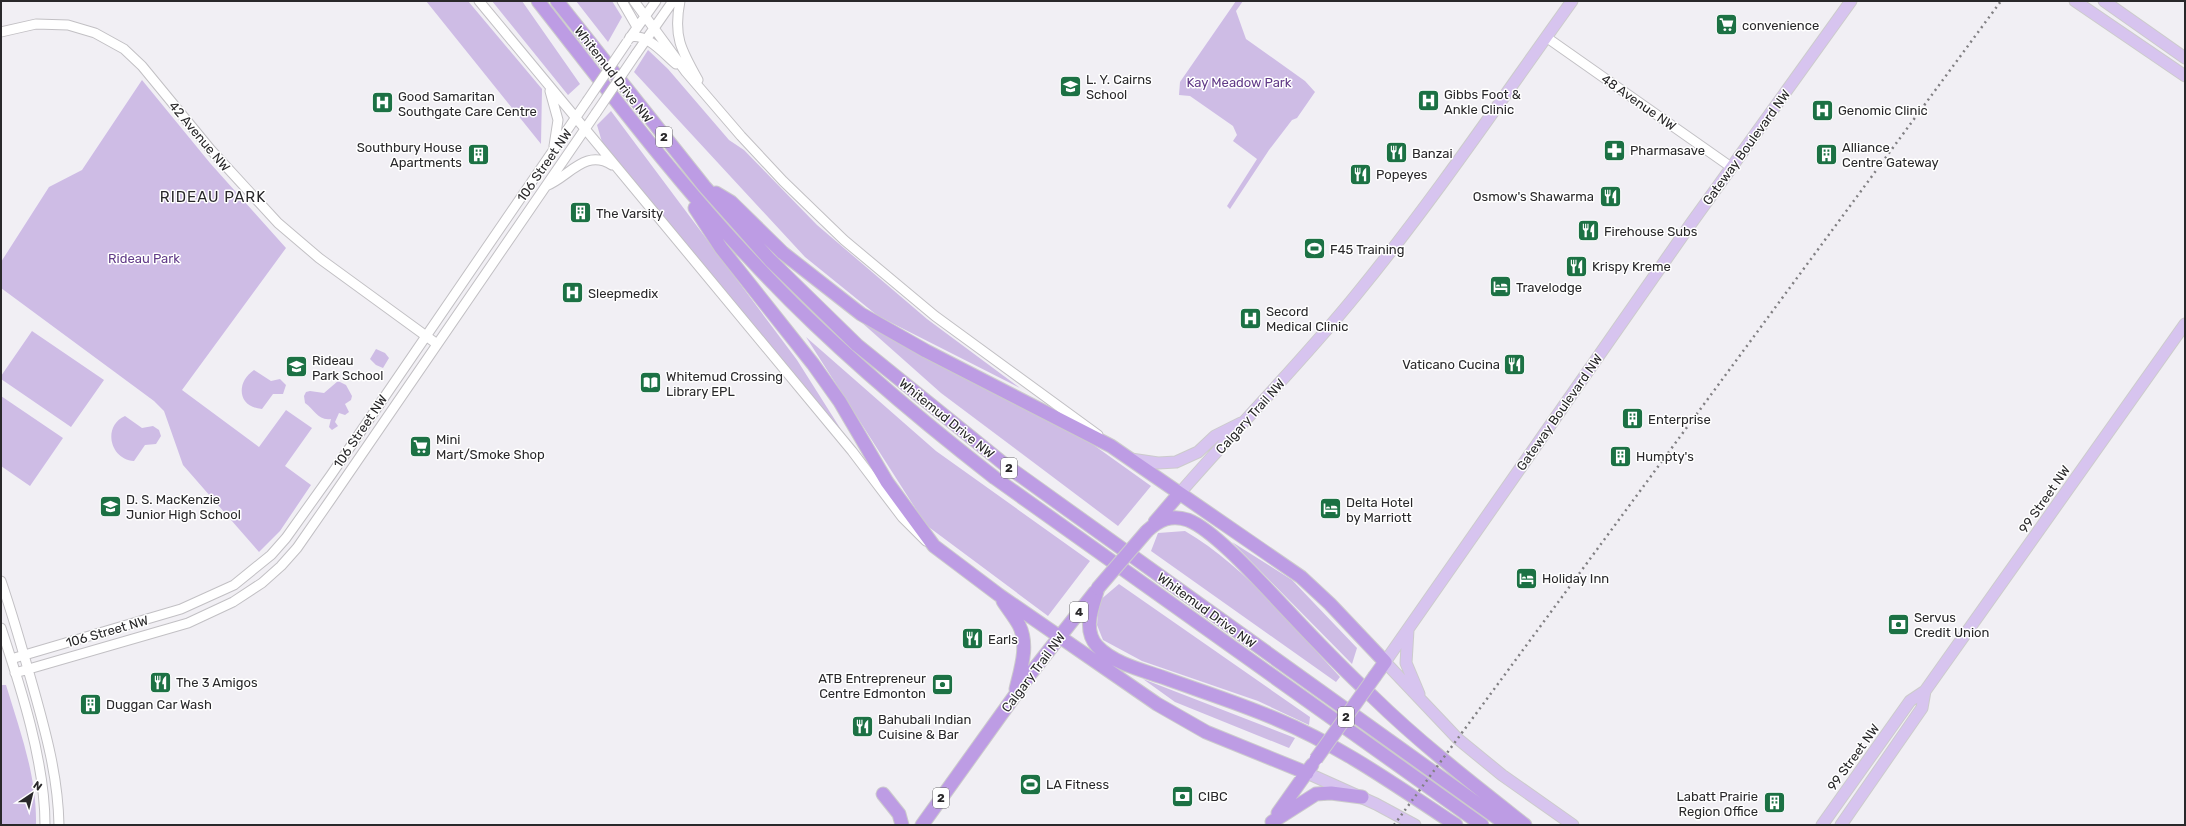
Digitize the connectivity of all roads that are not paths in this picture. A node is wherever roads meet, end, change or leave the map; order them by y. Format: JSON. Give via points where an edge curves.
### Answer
{"nodes":[{"id":1,"x":480,"y":1,"type":"edge"},
{"id":2,"x":538,"y":1,"type":"edge"},
{"id":3,"x":557,"y":1,"type":"edge"},
{"id":4,"x":622,"y":1,"type":"edge"},
{"id":5,"x":634,"y":1,"type":"edge"},
{"id":6,"x":656,"y":1,"type":"edge"},
{"id":7,"x":673,"y":1,"type":"edge"},
{"id":8,"x":680,"y":1,"type":"edge"},
{"id":9,"x":1572,"y":1,"type":"edge"},
{"id":10,"x":1851,"y":1,"type":"edge"},
{"id":11,"x":2075,"y":1,"type":"edge"},
{"id":12,"x":2104,"y":1,"type":"edge"},
{"id":13,"x":645,"y":16,"type":"junction"},
{"id":14,"x":637,"y":27,"type":"junction"},
{"id":15,"x":654,"y":29,"type":"junction"},
{"id":16,"x":1,"y":32,"type":"edge"},
{"id":17,"x":1546,"y":37,"type":"junction"},
{"id":18,"x":629,"y":40,"type":"junction"},
{"id":19,"x":646,"y":40,"type":"junction"},
{"id":20,"x":2185,"y":58,"type":"edge"},
{"id":21,"x":686,"y":72,"type":"junction"},
{"id":22,"x":2185,"y":76,"type":"edge"},
{"id":23,"x":548,"y":86,"type":"junction"},
{"id":24,"x":711,"y":102,"type":"junction"},
{"id":25,"x":576,"y":118,"type":"junction"},
{"id":26,"x":585,"y":129,"type":"junction"},
{"id":27,"x":554,"y":150,"type":"junction"},
{"id":28,"x":1732,"y":167,"type":"junction"},
{"id":29,"x":617,"y":168,"type":"junction"},
{"id":30,"x":669,"y":168,"type":"junction"},
{"id":31,"x":546,"y":186,"type":"junction"},
{"id":32,"x":704,"y":186,"type":"junction"},
{"id":33,"x":2185,"y":324,"type":"edge"},
{"id":34,"x":425,"y":336,"type":"junction"},
{"id":35,"x":437,"y":344,"type":"junction"},
{"id":36,"x":1247,"y":420,"type":"junction"},
{"id":37,"x":1111,"y":446,"type":"junction"},
{"id":38,"x":1131,"y":459,"type":"junction"},
{"id":39,"x":1179,"y":494,"type":"junction"},
{"id":40,"x":1147,"y":531,"type":"junction"},
{"id":41,"x":934,"y":546,"type":"junction"},
{"id":42,"x":1,"y":581,"type":"edge"},
{"id":43,"x":1098,"y":588,"type":"junction"},
{"id":44,"x":998,"y":595,"type":"junction"},
{"id":45,"x":1409,"y":627,"type":"junction"},
{"id":46,"x":1,"y":628,"type":"edge"},
{"id":47,"x":1060,"y":636,"type":"junction"},
{"id":48,"x":24,"y":655,"type":"junction"},
{"id":49,"x":11,"y":659,"type":"junction"},
{"id":50,"x":1385,"y":662,"type":"junction"},
{"id":51,"x":28,"y":670,"type":"junction"},
{"id":52,"x":15,"y":673,"type":"junction"},
{"id":53,"x":1925,"y":691,"type":"junction"},
{"id":54,"x":1014,"y":696,"type":"junction"},
{"id":55,"x":1447,"y":728,"type":"junction"},
{"id":56,"x":1307,"y":773,"type":"junction"},
{"id":57,"x":883,"y":794,"type":"dead end"},
{"id":58,"x":1362,"y":797,"type":"junction"},
{"id":59,"x":1271,"y":823,"type":"edge"},
{"id":60,"x":46,"y":825,"type":"edge"},
{"id":61,"x":60,"y":825,"type":"edge"},
{"id":62,"x":902,"y":825,"type":"edge"},
{"id":63,"x":922,"y":825,"type":"edge"},
{"id":64,"x":1415,"y":825,"type":"edge"},
{"id":65,"x":1456,"y":825,"type":"edge"},
{"id":66,"x":1482,"y":825,"type":"edge"},
{"id":67,"x":1507,"y":825,"type":"edge"},
{"id":68,"x":1525,"y":825,"type":"edge"},
{"id":69,"x":1573,"y":825,"type":"edge"},
{"id":70,"x":1822,"y":825,"type":"edge"},
{"id":71,"x":1841,"y":825,"type":"edge"}],
"edges":[{"from":1,"to":23,"type":"street"},
{"from":2,"to":30,"type":"highway","name":"Whitemud Drive NW","number":"2"},
{"from":3,"to":32,"type":"highway","name":"Whitemud Drive NW","number":"2"},
{"from":4,"to":14,"type":"street"},
{"from":5,"to":13,"type":"street"},
{"from":6,"to":13,"type":"street","name":"106 Street NW"},
{"from":7,"to":15,"type":"street","name":"106 Street NW"},
{"from":8,"to":24,"type":"street","via":[[676,21],[681,50]]},
{"from":9,"to":17,"type":"main road","name":"Calgary Trail NW"},
{"from":10,"to":28,"type":"main road","name":"Gateway Boulevard NW"},
{"from":11,"to":22,"type":"main road"},
{"from":12,"to":20,"type":"main road"},
{"from":13,"to":14,"type":"street","name":"106 Street NW"},
{"from":13,"to":15,"type":"street"},
{"from":14,"to":15,"type":"street"},
{"from":14,"to":18,"type":"street","name":"106 Street NW"},
{"from":15,"to":19,"type":"street","name":"106 Street NW"},
{"from":15,"to":21,"type":"street"},
{"from":16,"to":34,"type":"street","name":"42 Avenue NW","via":[[24,25],[68,25],[95,33],[124,49],[142,66],[214,153],[278,223],[319,258]]},
{"from":17,"to":28,"type":"street","name":"48 Avenue NW"},
{"from":17,"to":36,"type":"main road","name":"Calgary Trail NW","via":[[1473,143],[1392,250],[1310,350]]},
{"from":18,"to":19,"type":"street","via":[[636,37]]},
{"from":18,"to":25,"type":"street","name":"106 Street NW","bridge":true},
{"from":19,"to":21,"type":"street"},
{"from":19,"to":26,"type":"street","name":"106 Street NW","bridge":true},
{"from":21,"to":24,"type":"street"},
{"from":23,"to":25,"type":"street"},
{"from":23,"to":27,"type":"street","via":[[558,120]]},
{"from":24,"to":37,"type":"street","via":[[783,181],[862,256],[935,316],[1085,424]]},
{"from":25,"to":26,"type":"street"},
{"from":25,"to":27,"type":"street","name":"106 Street NW"},
{"from":26,"to":29,"type":"street"},
{"from":26,"to":31,"type":"street","name":"106 Street NW"},
{"from":27,"to":34,"type":"street","name":"106 Street NW"},
{"from":28,"to":45,"type":"main road","name":"Gateway Boulevard NW"},
{"from":29,"to":31,"type":"street","via":[[603,160],[590,159],[575,166],[558,181]]},
{"from":29,"to":41,"type":"street","via":[[852,451],[910,526]]},
{"from":30,"to":41,"type":"highway","via":[[721,248],[840,402],[887,482]]},
{"from":30,"to":66,"type":"highway","name":"Whitemud Drive NW","number":"2","via":[[754,264],[846,354],[964,454],[1114,564]]},
{"from":31,"to":35,"type":"street","name":"106 Street NW"},
{"from":32,"to":37,"type":"highway","via":[[731,202],[783,253],[861,314],[926,351]]},
{"from":32,"to":67,"type":"highway","name":"Whitemud Drive NW","number":"2","via":[[770,260],[822,312],[857,345],[943,416],[1004,464]]},
{"from":33,"to":53,"type":"main road","name":"99 Street NW"},
{"from":34,"to":35,"type":"street","name":"42 Avenue NW"},
{"from":34,"to":48,"type":"street","name":"106 Street NW","via":[[286,538],[260,566],[234,585],[181,609]]},
{"from":35,"to":51,"type":"street","name":"106 Street NW","via":[[297,548],[262,583],[233,602],[200,618]]},
{"from":36,"to":38,"type":"main road","via":[[1215,436],[1198,452],[1176,462]]},
{"from":36,"to":39,"type":"main road","name":"Calgary Trail NW"},
{"from":37,"to":38,"type":"highway"},
{"from":38,"to":39,"type":"highway"},
{"from":39,"to":40,"type":"highway","name":"Calgary Trail NW"},
{"from":39,"to":50,"type":"highway","via":[[1301,577]]},
{"from":40,"to":43,"type":"highway","name":"Calgary Trail NW","bridge":true},
{"from":40,"to":68,"type":"highway","via":[[1160,520],[1170,518],[1188,520],[1200,528],[1242,563],[1387,711]]},
{"from":41,"to":44,"type":"highway"},
{"from":42,"to":48,"type":"street"},
{"from":43,"to":47,"type":"highway","name":"Calgary Trail NW","number":"4"},
{"from":43,"to":65,"type":"highway","via":[[1090,616],[1090,632],[1097,646],[1106,653],[1132,667],[1251,709],[1310,735],[1356,759]]},
{"from":44,"to":47,"type":"highway"},
{"from":44,"to":54,"type":"highway","via":[[1019,625],[1022,637],[1023,657]]},
{"from":45,"to":50,"type":"main road","name":"Gateway Boulevard NW"},
{"from":45,"to":55,"type":"main road","via":[[1406,653],[1408,670],[1426,704]]},
{"from":46,"to":49,"type":"street"},
{"from":47,"to":54,"type":"highway","name":"Calgary Trail NW","number":"2"},
{"from":47,"to":56,"type":"highway","via":[[1135,690],[1190,724]]},
{"from":48,"to":49,"type":"street","name":"106 Street NW"},
{"from":48,"to":51,"type":"street"},
{"from":49,"to":52,"type":"street"},
{"from":50,"to":55,"type":"main road"},
{"from":50,"to":56,"type":"highway","name":"Gateway Boulevard NW","number":"2","bridge":true},
{"from":51,"to":52,"type":"street","name":"106 Street NW"},
{"from":51,"to":61,"type":"street","via":[[54,766]]},
{"from":52,"to":60,"type":"street","via":[[40,769]]},
{"from":53,"to":70,"type":"main road","name":"99 Street NW","via":[[1910,701]]},
{"from":53,"to":71,"type":"main road","name":"99 Street NW","via":[[1922,708]]},
{"from":54,"to":63,"type":"highway","name":"Calgary Trail NW","number":"2"},
{"from":55,"to":69,"type":"main road","via":[[1490,766]]},
{"from":56,"to":58,"type":"main road"},
{"from":56,"to":59,"type":"highway","name":"Gateway Boulevard NW","number":"2"},
{"from":57,"to":62,"type":"highway","via":[[899,814]]},
{"from":58,"to":59,"type":"highway","via":[[1316,794]]},
{"from":58,"to":64,"type":"main road"}]}
